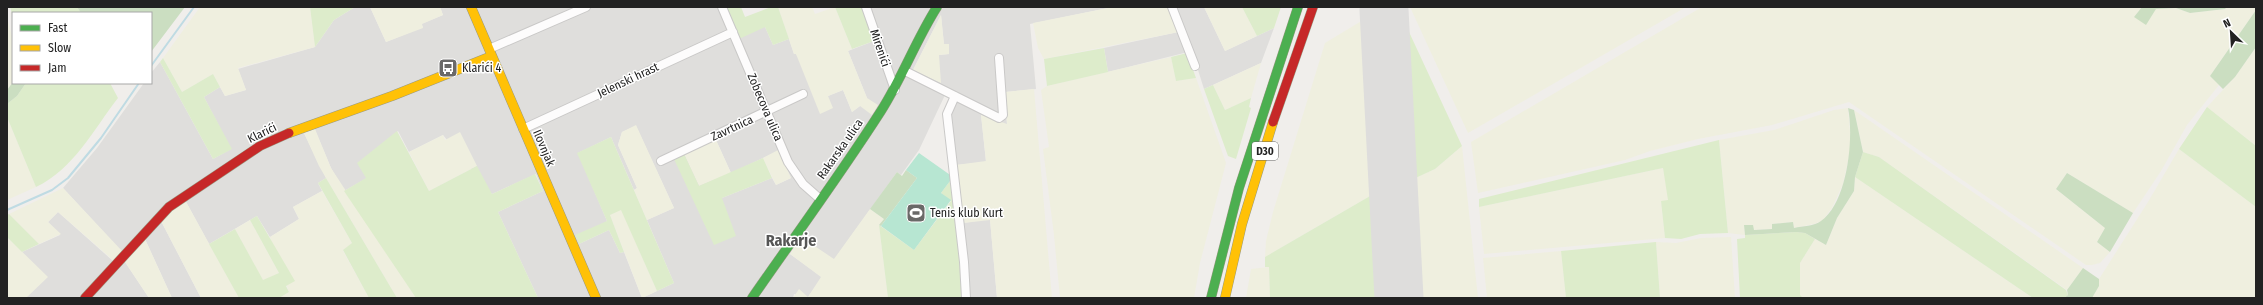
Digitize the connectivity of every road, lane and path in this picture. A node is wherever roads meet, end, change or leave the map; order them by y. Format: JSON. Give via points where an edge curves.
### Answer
{"nodes":[{"id":1,"x":471,"y":7,"type":"edge"},
{"id":2,"x":586,"y":7,"type":"edge"},
{"id":3,"x":722,"y":7,"type":"edge"},
{"id":4,"x":866,"y":7,"type":"edge"},
{"id":5,"x":937,"y":7,"type":"edge"},
{"id":6,"x":1172,"y":7,"type":"edge"},
{"id":7,"x":1298,"y":7,"type":"edge"},
{"id":8,"x":1313,"y":7,"type":"edge"},
{"id":9,"x":733,"y":32,"type":"junction"},
{"id":10,"x":490,"y":52,"type":"junction"},
{"id":11,"x":999,"y":58,"type":"dead end"},
{"id":12,"x":1195,"y":66,"type":"dead end"},
{"id":13,"x":905,"y":72,"type":"junction"},
{"id":14,"x":895,"y":90,"type":"junction"},
{"id":15,"x":803,"y":94,"type":"dead end"},
{"id":16,"x":955,"y":96,"type":"junction"},
{"id":17,"x":767,"y":112,"type":"junction"},
{"id":18,"x":523,"y":129,"type":"junction"},
{"id":19,"x":661,"y":161,"type":"dead end"},
{"id":20,"x":820,"y":199,"type":"junction"},
{"id":21,"x":85,"y":298,"type":"edge"},
{"id":22,"x":596,"y":298,"type":"edge"},
{"id":23,"x":752,"y":298,"type":"edge"},
{"id":24,"x":966,"y":298,"type":"edge"},
{"id":25,"x":1211,"y":298,"type":"edge"},
{"id":26,"x":1225,"y":298,"type":"edge"}],
"edges":[{"from":1,"to":10,"type":"main road","name":"Ilovnjak"},
{"from":2,"to":10,"type":"street"},
{"from":3,"to":9,"type":"street","name":"Zobecova ulica"},
{"from":4,"to":14,"type":"street","name":"Mirenići"},
{"from":5,"to":13,"type":"main road","name":"Rakarska ulica"},
{"from":6,"to":12,"type":"street"},
{"from":7,"to":25,"type":"main road","number":"D30","via":[[1249,155]]},
{"from":8,"to":26,"type":"main road","number":"D30","via":[[1263,156]]},
{"from":9,"to":17,"type":"street","name":"Zobecova ulica"},
{"from":9,"to":18,"type":"street","name":"Jelenski hrast"},
{"from":10,"to":18,"type":"main road","name":"Ilovnjak"},
{"from":10,"to":21,"type":"main road","name":"Klarići","via":[[385,99],[260,146],[169,207]]},
{"from":11,"to":16,"type":"street","via":[[1002,117],[996,117]]},
{"from":13,"to":14,"type":"main road","name":"Rakarska ulica"},
{"from":13,"to":16,"type":"street"},
{"from":14,"to":20,"type":"main road","name":"Rakarska ulica"},
{"from":15,"to":17,"type":"street","name":"Zavrtnica"},
{"from":16,"to":24,"type":"street","via":[[947,114]]},
{"from":17,"to":19,"type":"street","name":"Zavrtnica"},
{"from":17,"to":20,"type":"street","name":"Zobecova ulica","via":[[792,169],[802,184]]},
{"from":18,"to":22,"type":"main road","name":"Ilovnjak"},
{"from":20,"to":23,"type":"main road","name":"Rakarska ulica"}]}
